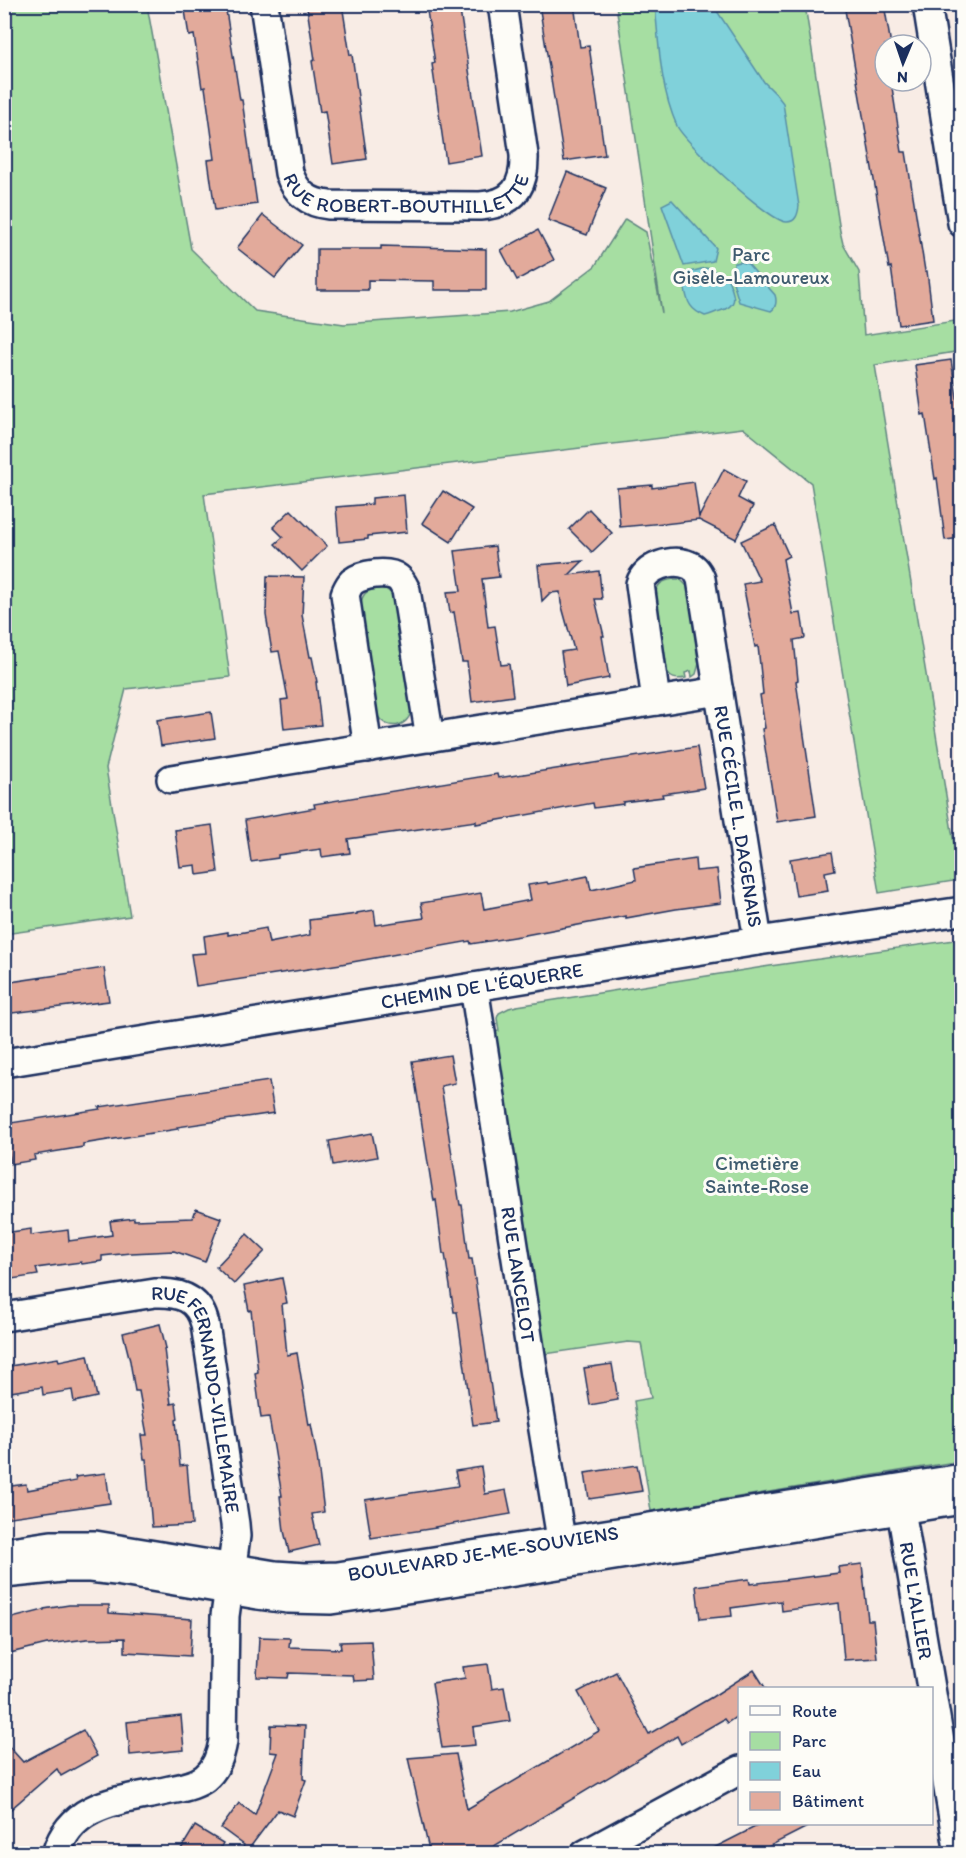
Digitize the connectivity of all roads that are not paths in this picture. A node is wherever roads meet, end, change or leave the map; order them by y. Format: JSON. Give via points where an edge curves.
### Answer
{"nodes":[{"id":1,"x":264,"y":4,"type":"edge"},
{"id":2,"x":502,"y":4,"type":"edge"},
{"id":3,"x":927,"y":4,"type":"edge"},
{"id":4,"x":962,"y":223,"type":"edge"},
{"id":5,"x":719,"y":691,"type":"junction"},
{"id":6,"x":656,"y":700,"type":"junction"},
{"id":7,"x":430,"y":738,"type":"junction"},
{"id":8,"x":368,"y":748,"type":"junction"},
{"id":9,"x":171,"y":779,"type":"dead end"},
{"id":10,"x":962,"y":911,"type":"edge"},
{"id":11,"x":758,"y":941,"type":"junction"},
{"id":12,"x":474,"y":987,"type":"junction"},
{"id":13,"x":4,"y":1063,"type":"edge"},
{"id":14,"x":4,"y":1317,"type":"edge"},
{"id":15,"x":962,"y":1478,"type":"edge"},
{"id":16,"x":900,"y":1499,"type":"junction"},
{"id":17,"x":962,"y":1500,"type":"edge"},
{"id":18,"x":4,"y":1552,"type":"edge"},
{"id":19,"x":564,"y":1552,"type":"junction"},
{"id":20,"x":4,"y":1574,"type":"edge"},
{"id":21,"x":229,"y":1579,"type":"junction"},
{"id":22,"x":930,"y":1687,"type":"edge"},
{"id":23,"x":933,"y":1705,"type":"edge"},
{"id":24,"x":738,"y":1771,"type":"edge"},
{"id":25,"x":56,"y":1854,"type":"edge"},
{"id":26,"x":585,"y":1854,"type":"edge"},
{"id":27,"x":959,"y":1854,"type":"edge"}],
"edges":[{"from":1,"to":2,"type":"street","name":"RUE ROBERT-BOUTHILLETTE","via":[[289,173],[300,193],[323,205],[434,206],[503,202],[521,181],[524,155]]},
{"from":3,"to":4,"type":"street"},
{"from":5,"to":6,"type":"street","name":"RUE CÉCILE L. DAGENAIS"},
{"from":5,"to":6,"type":"street","name":"RUE CÉCILE L. DAGENAIS","via":[[701,579],[689,565],[668,564],[652,568],[640,584]]},
{"from":5,"to":11,"type":"street","name":"RUE CÉCILE L. DAGENAIS"},
{"from":6,"to":7,"type":"street","name":"RUE CÉCILE L. DAGENAIS"},
{"from":7,"to":8,"type":"street","name":"RUE CÉCILE L. DAGENAIS"},
{"from":7,"to":8,"type":"street","via":[[406,590],[399,578],[373,575],[356,580],[345,594]]},
{"from":8,"to":9,"type":"street","name":"RUE CÉCILE L. DAGENAIS"},
{"from":10,"to":11,"type":"street","name":"CHEMIN DE L'ÉQUERRE"},
{"from":11,"to":12,"type":"street","name":"CHEMIN DE L'ÉQUERRE"},
{"from":12,"to":13,"type":"street","name":"CHEMIN DE L'ÉQUERRE"},
{"from":12,"to":19,"type":"street","name":"RUE LANCELOT"},
{"from":14,"to":21,"type":"street","name":"RUE FERNANDO-VILLEMAIRE","via":[[155,1293],[180,1295],[195,1303],[205,1324],[233,1503],[236,1536]]},
{"from":15,"to":16,"type":"street","name":"BOULEVARD JE-ME-SOUVIENS"},
{"from":16,"to":17,"type":"street","name":"BOULEVARD JE-ME-SOUVIENS"},
{"from":16,"to":19,"type":"street","name":"BOULEVARD JE-ME-SOUVIENS"},
{"from":16,"to":22,"type":"street","name":"RUE L'ALLIER"},
{"from":18,"to":21,"type":"street","name":"BOULEVARD JE-ME-SOUVIENS","via":[[51,1545],[95,1545]]},
{"from":19,"to":21,"type":"street","name":"BOULEVARD JE-ME-SOUVIENS","via":[[331,1600],[288,1599]]},
{"from":20,"to":21,"type":"street","name":"BOULEVARD JE-ME-SOUVIENS","via":[[96,1568]]},
{"from":21,"to":25,"type":"street","via":[[224,1632],[223,1741],[215,1765],[205,1777],[186,1786],[104,1804],[86,1812],[65,1832]]},
{"from":23,"to":27,"type":"street","name":"RUE L'ALLIER"},
{"from":24,"to":26,"type":"street"}]}
